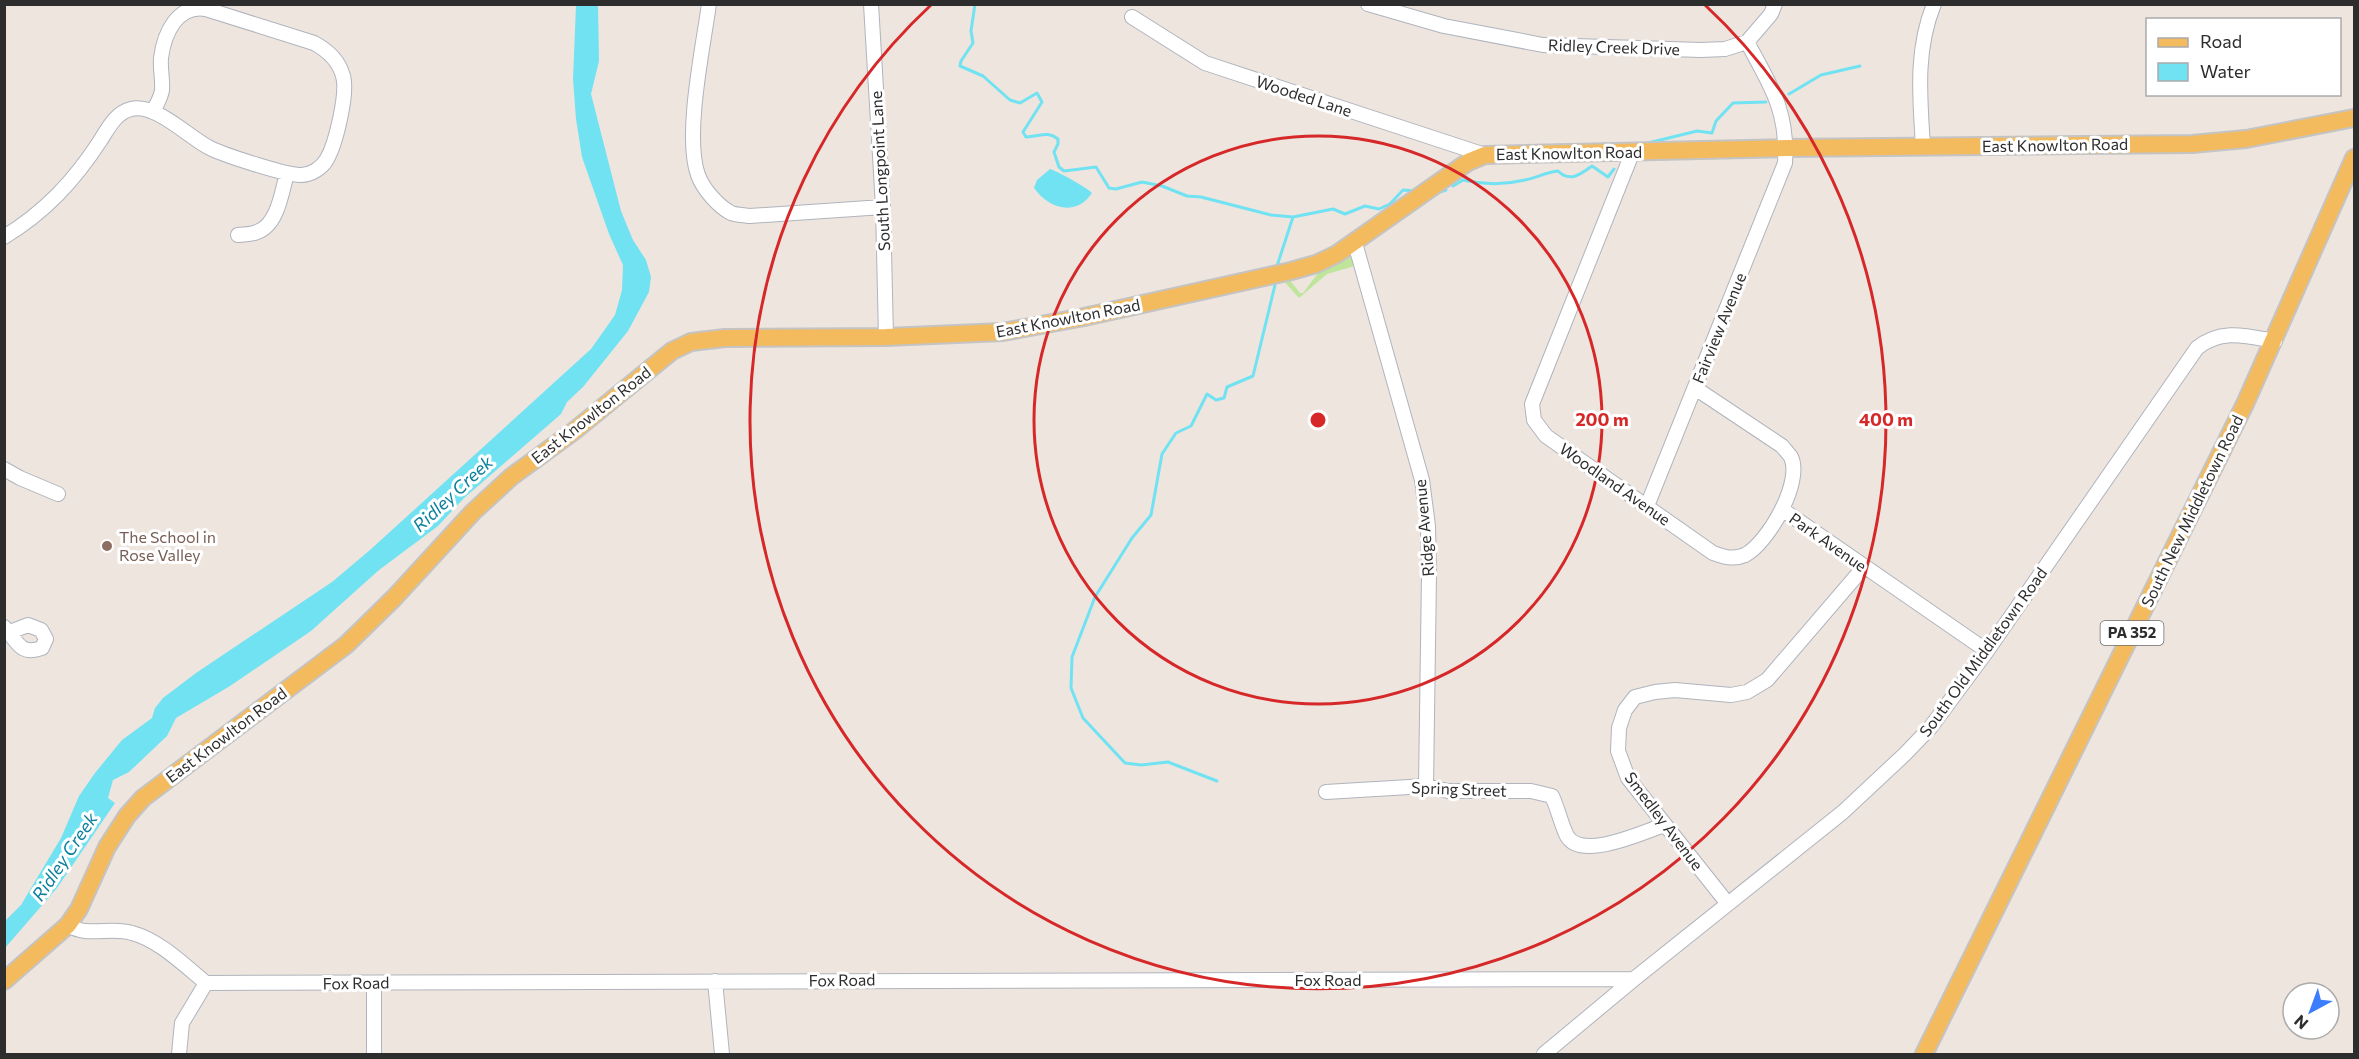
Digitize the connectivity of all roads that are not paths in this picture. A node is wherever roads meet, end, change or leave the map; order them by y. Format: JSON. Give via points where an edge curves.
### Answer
{"nodes":[{"id":1,"x":708,"y":4,"type":"edge"},
{"id":2,"x":871,"y":4,"type":"edge"},
{"id":3,"x":1368,"y":4,"type":"edge"},
{"id":4,"x":1775,"y":4,"type":"edge"},
{"id":5,"x":1934,"y":4,"type":"edge"},
{"id":6,"x":1132,"y":17,"type":"dead end"},
{"id":7,"x":1747,"y":42,"type":"junction"},
{"id":8,"x":153,"y":112,"type":"junction"},
{"id":9,"x":2355,"y":118,"type":"edge"},
{"id":10,"x":1923,"y":147,"type":"junction"},
{"id":11,"x":1786,"y":148,"type":"junction"},
{"id":12,"x":1633,"y":151,"type":"junction"},
{"id":13,"x":1485,"y":155,"type":"junction"},
{"id":14,"x":2355,"y":158,"type":"edge"},
{"id":15,"x":287,"y":173,"type":"junction"},
{"id":16,"x":883,"y":207,"type":"junction"},
{"id":17,"x":238,"y":235,"type":"dead end"},
{"id":18,"x":4,"y":237,"type":"edge"},
{"id":19,"x":1355,"y":243,"type":"junction"},
{"id":20,"x":886,"y":337,"type":"junction"},
{"id":21,"x":2275,"y":341,"type":"junction"},
{"id":22,"x":1695,"y":388,"type":"junction"},
{"id":23,"x":4,"y":469,"type":"edge"},
{"id":24,"x":58,"y":494,"type":"dead end"},
{"id":25,"x":1647,"y":506,"type":"junction"},
{"id":26,"x":1783,"y":510,"type":"junction"},
{"id":27,"x":1864,"y":567,"type":"junction"},
{"id":28,"x":1987,"y":651,"type":"junction"},
{"id":29,"x":1426,"y":786,"type":"junction"},
{"id":30,"x":1326,"y":792,"type":"dead end"},
{"id":31,"x":1664,"y":825,"type":"junction"},
{"id":32,"x":1728,"y":904,"type":"junction"},
{"id":33,"x":68,"y":925,"type":"junction"},
{"id":34,"x":1634,"y":979,"type":"junction"},
{"id":35,"x":4,"y":981,"type":"edge"},
{"id":36,"x":715,"y":981,"type":"junction"},
{"id":37,"x":206,"y":982,"type":"junction"},
{"id":38,"x":374,"y":983,"type":"junction"},
{"id":39,"x":179,"y":1054,"type":"edge"},
{"id":40,"x":374,"y":1054,"type":"edge"},
{"id":41,"x":722,"y":1054,"type":"edge"},
{"id":42,"x":1544,"y":1054,"type":"edge"},
{"id":43,"x":1924,"y":1054,"type":"edge"}],
"edges":[{"from":1,"to":16,"type":"street","via":[[693,153],[698,177],[713,198],[732,213],[750,216]]},
{"from":2,"to":16,"type":"street","name":"South Longpoint Lane"},
{"from":3,"to":7,"type":"street","name":"Ridley Creek Drive","via":[[1444,26],[1543,45],[1701,50],[1725,49]]},
{"from":4,"to":7,"type":"street"},
{"from":5,"to":10,"type":"street","via":[[1920,58]]},
{"from":6,"to":13,"type":"street","name":"Wooded Lane","via":[[1205,63]]},
{"from":7,"to":11,"type":"street","via":[[1776,94]]},
{"from":8,"to":15,"type":"street","via":[[216,151]]},
{"from":8,"to":15,"type":"street","via":[[162,89],[161,61],[169,28],[189,10],[206,9],[314,43],[327,51],[340,68],[345,101],[325,163],[308,174]]},
{"from":8,"to":18,"type":"street","via":[[142,108],[122,113],[64,190]]},
{"from":9,"to":10,"type":"main road","name":"East Knowlton Road","via":[[2219,142]]},
{"from":10,"to":11,"type":"main road","name":"East Knowlton Road"},
{"from":11,"to":12,"type":"main road","name":"East Knowlton Road"},
{"from":11,"to":22,"type":"street","name":"Fairview Avenue","via":[[1785,163]]},
{"from":12,"to":13,"type":"main road","name":"East Knowlton Road"},
{"from":12,"to":25,"type":"street","name":"Woodland Avenue","via":[[1532,404],[1534,420],[1546,436]]},
{"from":13,"to":19,"type":"main road","name":"East Knowlton Road","via":[[1468,162]]},
{"from":14,"to":21,"type":"main road","name":"South New Middletown Road","number":"PA 352"},
{"from":15,"to":17,"type":"street","via":[[269,222],[257,232]]},
{"from":16,"to":20,"type":"street","name":"South Longpoint Lane"},
{"from":19,"to":20,"type":"main road","name":"East Knowlton Road","via":[[1327,260],[1304,267],[1084,317],[1003,332]]},
{"from":19,"to":29,"type":"street","name":"Ridge Avenue","via":[[1422,480],[1429,574]]},
{"from":20,"to":33,"type":"main road","name":"East Knowlton Road","via":[[725,338],[692,342],[672,351],[472,512],[346,645],[142,798],[107,847]]},
{"from":21,"to":28,"type":"street","name":"South Old Middletown Road","via":[[2229,334],[2211,338],[2197,348]]},
{"from":21,"to":43,"type":"main road","name":"South New Middletown Road","number":"PA 352"},
{"from":22,"to":25,"type":"street","name":"Fairview Avenue"},
{"from":22,"to":26,"type":"street","name":"Park Avenue","via":[[1782,446],[1792,459],[1792,479]]},
{"from":23,"to":24,"type":"street"},
{"from":25,"to":26,"type":"street","name":"Woodland Avenue","via":[[1713,553],[1727,558],[1744,555],[1756,546]]},
{"from":26,"to":27,"type":"street","name":"Park Avenue"},
{"from":27,"to":28,"type":"street","name":"Park Avenue"},
{"from":27,"to":31,"type":"street","name":"Smedley Avenue","via":[[1767,680],[1747,692],[1731,695],[1675,690],[1635,697],[1619,728],[1618,751],[1628,778]]},
{"from":28,"to":32,"type":"street","name":"South Old Middletown Road","via":[[1930,728],[1905,754],[1843,812]]},
{"from":29,"to":30,"type":"street","name":"Spring Street"},
{"from":29,"to":31,"type":"street","name":"Spring Street","via":[[1448,791],[1531,791],[1552,796],[1568,838],[1579,845],[1597,847]]},
{"from":31,"to":32,"type":"street","name":"Smedley Avenue"},
{"from":32,"to":34,"type":"street","name":"South Old Middletown Road"},
{"from":33,"to":35,"type":"main road","name":"East Knowlton Road"},
{"from":33,"to":37,"type":"street","via":[[88,933],[133,933]]},
{"from":34,"to":36,"type":"street","name":"Fox Road"},
{"from":34,"to":42,"type":"street","name":"South Old Middletown Road"},
{"from":36,"to":38,"type":"street","name":"Fox Road"},
{"from":36,"to":41,"type":"street"},
{"from":37,"to":38,"type":"street","name":"Fox Road"},
{"from":37,"to":39,"type":"street","via":[[182,1023]]},
{"from":38,"to":40,"type":"street"}]}
